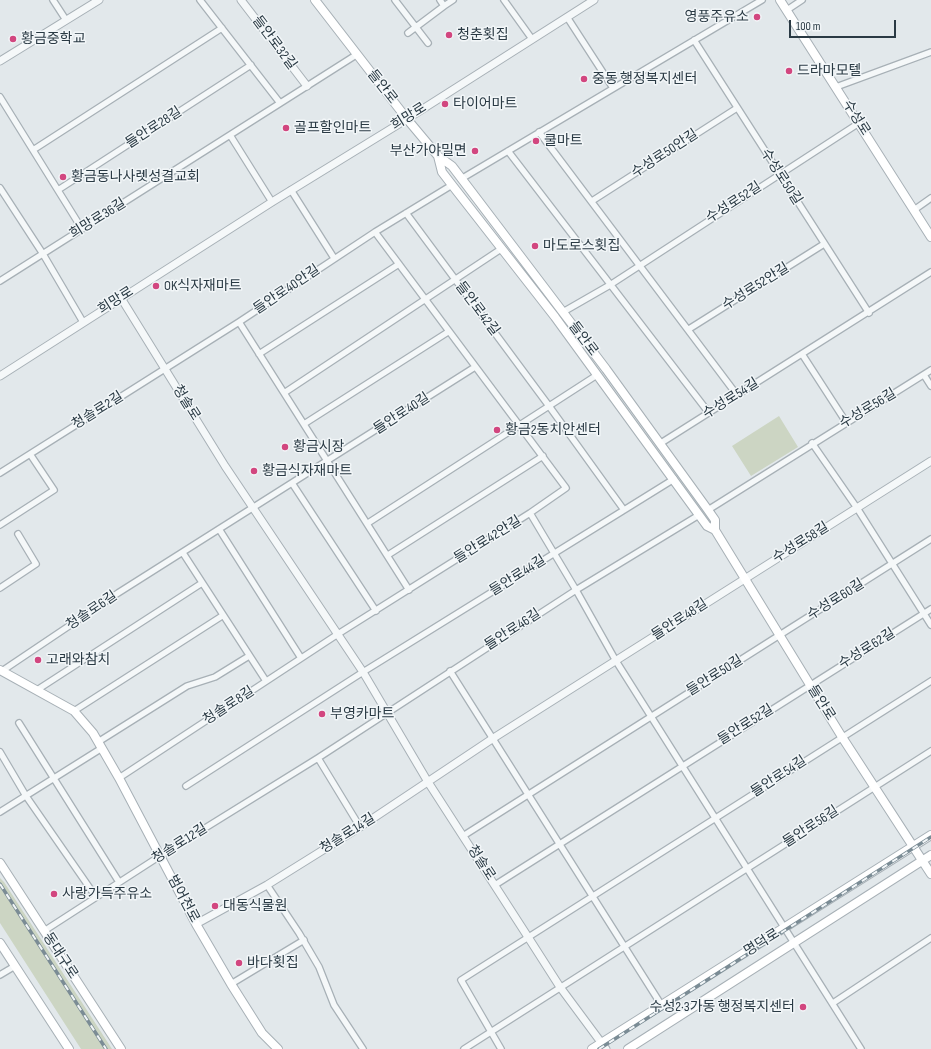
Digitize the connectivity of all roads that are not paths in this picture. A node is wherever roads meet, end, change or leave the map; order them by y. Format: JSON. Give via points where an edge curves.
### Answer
{"nodes":[{"id":1,"x":53,"y":0,"type":"edge"},
{"id":2,"x":99,"y":0,"type":"edge"},
{"id":3,"x":200,"y":0,"type":"edge"},
{"id":4,"x":241,"y":0,"type":"edge"},
{"id":5,"x":315,"y":0,"type":"edge"},
{"id":6,"x":395,"y":0,"type":"edge"},
{"id":7,"x":440,"y":0,"type":"edge"},
{"id":8,"x":453,"y":0,"type":"edge"},
{"id":9,"x":504,"y":0,"type":"edge"},
{"id":10,"x":594,"y":0,"type":"edge"},
{"id":11,"x":762,"y":0,"type":"edge"},
{"id":12,"x":780,"y":0,"type":"edge"},
{"id":13,"x":802,"y":0,"type":"edge"},
{"id":14,"x":444,"y":6,"type":"junction"},
{"id":15,"x":787,"y":10,"type":"junction"},
{"id":16,"x":567,"y":17,"type":"junction"},
{"id":17,"x":66,"y":20,"type":"junction"},
{"id":18,"x":416,"y":27,"type":"junction"},
{"id":19,"x":222,"y":28,"type":"junction"},
{"id":20,"x":408,"y":33,"type":"dead end"},
{"id":21,"x":532,"y":39,"type":"junction"},
{"id":22,"x":694,"y":40,"type":"junction"},
{"id":23,"x":428,"y":43,"type":"dead end"},
{"id":24,"x":931,"y":52,"type":"edge"},
{"id":25,"x":356,"y":55,"type":"junction"},
{"id":26,"x":0,"y":61,"type":"edge"},
{"id":27,"x":251,"y":65,"type":"junction"},
{"id":28,"x":307,"y":86,"type":"junction"},
{"id":29,"x":836,"y":87,"type":"junction"},
{"id":30,"x":613,"y":88,"type":"junction"},
{"id":31,"x":0,"y":97,"type":"edge"},
{"id":32,"x":280,"y":104,"type":"junction"},
{"id":33,"x":737,"y":108,"type":"junction"},
{"id":34,"x":406,"y":119,"type":"junction"},
{"id":35,"x":859,"y":123,"type":"junction"},
{"id":36,"x":539,"y":132,"type":"junction"},
{"id":37,"x":230,"y":135,"type":"junction"},
{"id":38,"x":33,"y":150,"type":"junction"},
{"id":39,"x":508,"y":151,"type":"junction"},
{"id":40,"x":438,"y":156,"type":"junction"},
{"id":41,"x":779,"y":174,"type":"junction"},
{"id":42,"x":461,"y":179,"type":"junction"},
{"id":43,"x":452,"y":185,"type":"junction"},
{"id":44,"x":0,"y":188,"type":"edge"},
{"id":45,"x":58,"y":190,"type":"junction"},
{"id":46,"x":291,"y":190,"type":"junction"},
{"id":47,"x":931,"y":198,"type":"edge"},
{"id":48,"x":592,"y":201,"type":"junction"},
{"id":49,"x":272,"y":202,"type":"junction"},
{"id":50,"x":914,"y":210,"type":"junction"},
{"id":51,"x":406,"y":213,"type":"junction"},
{"id":52,"x":82,"y":229,"type":"junction"},
{"id":53,"x":374,"y":232,"type":"junction"},
{"id":54,"x":931,"y":237,"type":"edge"},
{"id":55,"x":824,"y":244,"type":"junction"},
{"id":56,"x":501,"y":249,"type":"junction"},
{"id":57,"x":43,"y":254,"type":"junction"},
{"id":58,"x":334,"y":258,"type":"junction"},
{"id":59,"x":399,"y":264,"type":"junction"},
{"id":60,"x":639,"y":264,"type":"junction"},
{"id":61,"x":931,"y":272,"type":"edge"},
{"id":62,"x":1,"y":279,"type":"edge"},
{"id":63,"x":454,"y":279,"type":"junction"},
{"id":64,"x":610,"y":285,"type":"junction"},
{"id":65,"x":121,"y":298,"type":"junction"},
{"id":66,"x":424,"y":298,"type":"junction"},
{"id":67,"x":563,"y":312,"type":"junction"},
{"id":68,"x":869,"y":313,"type":"junction"},
{"id":69,"x":83,"y":322,"type":"junction"},
{"id":70,"x":239,"y":322,"type":"junction"},
{"id":71,"x":689,"y":329,"type":"junction"},
{"id":72,"x":448,"y":332,"type":"junction"},
{"id":73,"x":259,"y":354,"type":"junction"},
{"id":74,"x":802,"y":354,"type":"junction"},
{"id":75,"x":475,"y":367,"type":"junction"},
{"id":76,"x":165,"y":369,"type":"junction"},
{"id":77,"x":931,"y":370,"type":"edge"},
{"id":78,"x":597,"y":375,"type":"junction"},
{"id":79,"x":924,"y":375,"type":"junction"},
{"id":80,"x":0,"y":376,"type":"edge"},
{"id":81,"x":931,"y":386,"type":"edge"},
{"id":82,"x":284,"y":393,"type":"junction"},
{"id":83,"x":737,"y":395,"type":"junction"},
{"id":84,"x":550,"y":406,"type":"junction"},
{"id":85,"x":709,"y":413,"type":"junction"},
{"id":86,"x":846,"y":422,"type":"junction"},
{"id":87,"x":304,"y":424,"type":"junction"},
{"id":88,"x":520,"y":424,"type":"junction"},
{"id":89,"x":660,"y":443,"type":"junction"},
{"id":90,"x":812,"y":443,"type":"junction"},
{"id":91,"x":30,"y":454,"type":"junction"},
{"id":92,"x":543,"y":456,"type":"junction"},
{"id":93,"x":931,"y":461,"type":"edge"},
{"id":94,"x":328,"y":462,"type":"junction"},
{"id":95,"x":0,"y":473,"type":"edge"},
{"id":96,"x":674,"y":479,"type":"junction"},
{"id":97,"x":292,"y":483,"type":"junction"},
{"id":98,"x":252,"y":507,"type":"junction"},
{"id":99,"x":857,"y":508,"type":"junction"},
{"id":100,"x":624,"y":510,"type":"junction"},
{"id":101,"x":708,"y":510,"type":"junction"},
{"id":102,"x":530,"y":514,"type":"junction"},
{"id":103,"x":699,"y":515,"type":"junction"},
{"id":104,"x":368,"y":523,"type":"junction"},
{"id":105,"x":0,"y":525,"type":"edge"},
{"id":106,"x":219,"y":529,"type":"junction"},
{"id":107,"x":714,"y":530,"type":"junction"},
{"id":108,"x":18,"y":534,"type":"dead end"},
{"id":109,"x":931,"y":539,"type":"edge"},
{"id":110,"x":183,"y":553,"type":"junction"},
{"id":111,"x":554,"y":554,"type":"junction"},
{"id":112,"x":388,"y":556,"type":"junction"},
{"id":113,"x":892,"y":564,"type":"junction"},
{"id":114,"x":745,"y":578,"type":"junction"},
{"id":115,"x":202,"y":583,"type":"junction"},
{"id":116,"x":0,"y":588,"type":"edge"},
{"id":117,"x":409,"y":590,"type":"junction"},
{"id":118,"x":576,"y":590,"type":"junction"},
{"id":119,"x":931,"y":609,"type":"edge"},
{"id":120,"x":376,"y":611,"type":"junction"},
{"id":121,"x":924,"y":614,"type":"junction"},
{"id":122,"x":222,"y":616,"type":"junction"},
{"id":123,"x":931,"y":625,"type":"edge"},
{"id":124,"x":338,"y":634,"type":"junction"},
{"id":125,"x":779,"y":636,"type":"junction"},
{"id":126,"x":249,"y":656,"type":"junction"},
{"id":127,"x":302,"y":658,"type":"junction"},
{"id":128,"x":616,"y":661,"type":"junction"},
{"id":129,"x":1,"y":671,"type":"edge"},
{"id":130,"x":450,"y":671,"type":"junction"},
{"id":131,"x":363,"y":672,"type":"junction"},
{"id":132,"x":266,"y":681,"type":"junction"},
{"id":133,"x":931,"y":681,"type":"edge"},
{"id":134,"x":810,"y":685,"type":"junction"},
{"id":135,"x":37,"y":690,"type":"junction"},
{"id":136,"x":74,"y":711,"type":"junction"},
{"id":137,"x":387,"y":712,"type":"junction"},
{"id":138,"x":651,"y":716,"type":"junction"},
{"id":139,"x":19,"y":723,"type":"dead end"},
{"id":140,"x":842,"y":737,"type":"junction"},
{"id":141,"x":492,"y":740,"type":"junction"},
{"id":142,"x":100,"y":745,"type":"junction"},
{"id":143,"x":931,"y":751,"type":"edge"},
{"id":144,"x":0,"y":752,"type":"edge"},
{"id":145,"x":318,"y":758,"type":"junction"},
{"id":146,"x":682,"y":766,"type":"junction"},
{"id":147,"x":53,"y":778,"type":"junction"},
{"id":148,"x":119,"y":778,"type":"junction"},
{"id":149,"x":428,"y":782,"type":"junction"},
{"id":150,"x":186,"y":786,"type":"dead end"},
{"id":151,"x":874,"y":787,"type":"junction"},
{"id":152,"x":528,"y":794,"type":"junction"},
{"id":153,"x":26,"y":796,"type":"junction"},
{"id":154,"x":0,"y":812,"type":"edge"},
{"id":155,"x":715,"y":818,"type":"junction"},
{"id":156,"x":360,"y":827,"type":"junction"},
{"id":157,"x":463,"y":836,"type":"junction"},
{"id":158,"x":931,"y":836,"type":"edge"},
{"id":159,"x":559,"y":844,"type":"junction"},
{"id":160,"x":914,"y":846,"type":"junction"},
{"id":161,"x":931,"y":855,"type":"edge"},
{"id":162,"x":160,"y":856,"type":"junction"},
{"id":163,"x":922,"y":860,"type":"junction"},
{"id":164,"x":0,"y":863,"type":"edge"},
{"id":165,"x":747,"y":868,"type":"junction"},
{"id":166,"x":0,"y":873,"type":"edge"},
{"id":167,"x":931,"y":874,"type":"edge"},
{"id":168,"x":13,"y":882,"type":"junction"},
{"id":169,"x":119,"y":882,"type":"junction"},
{"id":170,"x":495,"y":885,"type":"junction"},
{"id":171,"x":267,"y":886,"type":"junction"},
{"id":172,"x":592,"y":896,"type":"junction"},
{"id":173,"x":96,"y":897,"type":"junction"},
{"id":174,"x":196,"y":924,"type":"junction"},
{"id":175,"x":785,"y":928,"type":"junction"},
{"id":176,"x":44,"y":931,"type":"junction"},
{"id":177,"x":528,"y":937,"type":"junction"},
{"id":178,"x":931,"y":938,"type":"edge"},
{"id":179,"x":304,"y":940,"type":"junction"},
{"id":180,"x":794,"y":942,"type":"junction"},
{"id":181,"x":0,"y":943,"type":"edge"},
{"id":182,"x":624,"y":946,"type":"junction"},
{"id":183,"x":15,"y":966,"type":"junction"},
{"id":184,"x":0,"y":975,"type":"edge"},
{"id":185,"x":231,"y":984,"type":"junction"},
{"id":186,"x":560,"y":987,"type":"junction"},
{"id":187,"x":833,"y":1003,"type":"junction"},
{"id":188,"x":662,"y":1006,"type":"junction"},
{"id":189,"x":490,"y":1032,"type":"junction"},
{"id":190,"x":604,"y":1046,"type":"edge"},
{"id":191,"x":69,"y":1049,"type":"edge"},
{"id":192,"x":121,"y":1049,"type":"edge"},
{"id":193,"x":278,"y":1049,"type":"edge"},
{"id":194,"x":364,"y":1049,"type":"edge"},
{"id":195,"x":464,"y":1049,"type":"edge"},
{"id":196,"x":501,"y":1049,"type":"edge"},
{"id":197,"x":592,"y":1049,"type":"edge"},
{"id":198,"x":628,"y":1049,"type":"edge"},
{"id":199,"x":862,"y":1049,"type":"edge"}],
"edges":[{"from":1,"to":17,"type":"street"},
{"from":2,"to":17,"type":"street"},
{"from":3,"to":19,"type":"street"},
{"from":4,"to":28,"type":"street","name":"들안로32길"},
{"from":5,"to":25,"type":"main road","name":"들안로"},
{"from":6,"to":18,"type":"street"},
{"from":7,"to":14,"type":"street"},
{"from":8,"to":14,"type":"street"},
{"from":9,"to":21,"type":"street"},
{"from":10,"to":16,"type":"street","name":"희망로"},
{"from":11,"to":22,"type":"street"},
{"from":12,"to":15,"type":"main road","name":"수성로"},
{"from":13,"to":15,"type":"street"},
{"from":14,"to":18,"type":"street"},
{"from":15,"to":29,"type":"main road","name":"수성로"},
{"from":16,"to":21,"type":"street","name":"희망로"},
{"from":16,"to":30,"type":"street"},
{"from":17,"to":26,"type":"street"},
{"from":18,"to":20,"type":"street"},
{"from":18,"to":23,"type":"street"},
{"from":19,"to":27,"type":"street"},
{"from":19,"to":38,"type":"street"},
{"from":21,"to":34,"type":"street","name":"희망로"},
{"from":22,"to":30,"type":"street"},
{"from":22,"to":33,"type":"street","name":"수성로50길"},
{"from":24,"to":29,"type":"street"},
{"from":25,"to":28,"type":"street"},
{"from":25,"to":34,"type":"main road","name":"들안로"},
{"from":27,"to":32,"type":"street"},
{"from":27,"to":45,"type":"street","name":"들안로28길"},
{"from":28,"to":32,"type":"street"},
{"from":29,"to":35,"type":"main road","name":"수성로"},
{"from":30,"to":36,"type":"street"},
{"from":31,"to":38,"type":"street"},
{"from":32,"to":37,"type":"street"},
{"from":33,"to":41,"type":"street","name":"수성로50길"},
{"from":33,"to":48,"type":"street","name":"수성로50안길"},
{"from":34,"to":40,"type":"main road","name":"들안로"},
{"from":34,"to":46,"type":"street","name":"희망로"},
{"from":35,"to":41,"type":"street","name":"수성로52길"},
{"from":35,"to":50,"type":"main road","name":"수성로"},
{"from":36,"to":39,"type":"street"},
{"from":36,"to":48,"type":"street"},
{"from":37,"to":49,"type":"street"},
{"from":37,"to":52,"type":"street","name":"희망로36길"},
{"from":38,"to":45,"type":"street"},
{"from":39,"to":42,"type":"street"},
{"from":39,"to":64,"type":"street"},
{"from":40,"to":42,"type":"main road","name":"들안로","via":[[452,166]]},
{"from":40,"to":43,"type":"main road","name":"들안로","via":[[442,172]]},
{"from":41,"to":55,"type":"street","name":"수성로50길"},
{"from":41,"to":60,"type":"street","name":"수성로52길"},
{"from":42,"to":67,"type":"main road","name":"들안로"},
{"from":43,"to":51,"type":"street"},
{"from":43,"to":56,"type":"main road","name":"들안로"},
{"from":44,"to":57,"type":"street"},
{"from":45,"to":52,"type":"street"},
{"from":46,"to":49,"type":"street","name":"희망로"},
{"from":46,"to":58,"type":"street"},
{"from":47,"to":50,"type":"street"},
{"from":48,"to":60,"type":"street"},
{"from":49,"to":65,"type":"street","name":"희망로"},
{"from":50,"to":54,"type":"main road","name":"수성로"},
{"from":51,"to":53,"type":"street"},
{"from":51,"to":63,"type":"street","name":"들안로42길"},
{"from":52,"to":57,"type":"street","name":"희망로36길"},
{"from":53,"to":58,"type":"street","name":"들안로40안길"},
{"from":53,"to":59,"type":"street"},
{"from":55,"to":68,"type":"street","name":"수성로50길"},
{"from":55,"to":71,"type":"street","name":"수성로52안길"},
{"from":56,"to":63,"type":"street"},
{"from":56,"to":78,"type":"main road","name":"들안로"},
{"from":57,"to":62,"type":"street","name":"희망로36길"},
{"from":57,"to":69,"type":"street","name":"희망로"},
{"from":58,"to":70,"type":"street","name":"들안로40안길"},
{"from":59,"to":66,"type":"street"},
{"from":59,"to":73,"type":"street"},
{"from":60,"to":64,"type":"street","name":"수성로52길"},
{"from":60,"to":71,"type":"street"},
{"from":61,"to":68,"type":"street","name":"수성로54길"},
{"from":63,"to":66,"type":"street"},
{"from":63,"to":84,"type":"street","name":"들안로42길"},
{"from":64,"to":67,"type":"street","name":"수성로52길"},
{"from":64,"to":85,"type":"street"},
{"from":65,"to":69,"type":"street","name":"희망로"},
{"from":65,"to":76,"type":"street","name":"청솔로"},
{"from":66,"to":72,"type":"street"},
{"from":66,"to":82,"type":"street"},
{"from":67,"to":89,"type":"main road","name":"들안로"},
{"from":68,"to":74,"type":"street","name":"수성로54길"},
{"from":69,"to":80,"type":"street","name":"희망로"},
{"from":70,"to":73,"type":"street"},
{"from":70,"to":76,"type":"street","name":"들안로40안길"},
{"from":71,"to":83,"type":"street"},
{"from":72,"to":75,"type":"street"},
{"from":72,"to":87,"type":"street"},
{"from":73,"to":82,"type":"street"},
{"from":74,"to":83,"type":"street","name":"수성로54길"},
{"from":74,"to":86,"type":"street"},
{"from":75,"to":88,"type":"street"},
{"from":75,"to":94,"type":"street","name":"들안로40길"},
{"from":76,"to":91,"type":"street","name":"청솔로2길"},
{"from":76,"to":98,"type":"street","name":"청솔로"},
{"from":77,"to":79,"type":"street","name":"수성로56길"},
{"from":78,"to":84,"type":"street"},
{"from":78,"to":96,"type":"main road","name":"들안로"},
{"from":79,"to":81,"type":"street"},
{"from":79,"to":86,"type":"street","name":"수성로56길"},
{"from":82,"to":87,"type":"street"},
{"from":83,"to":85,"type":"street","name":"수성로54길"},
{"from":84,"to":88,"type":"street"},
{"from":84,"to":100,"type":"street","name":"들안로42길"},
{"from":85,"to":89,"type":"street","name":"수성로54길"},
{"from":86,"to":90,"type":"street","name":"수성로56길"},
{"from":87,"to":94,"type":"street"},
{"from":88,"to":92,"type":"street","name":"들안로42안길"},
{"from":88,"to":104,"type":"street"},
{"from":89,"to":101,"type":"main road","name":"들안로"},
{"from":90,"to":99,"type":"street"},
{"from":90,"to":101,"type":"street","name":"수성로56길"},
{"from":91,"to":95,"type":"street","name":"청솔로2길"},
{"from":91,"to":105,"type":"street","via":[[54,490]]},
{"from":92,"to":102,"type":"street","name":"들안로42안길","via":[[566,488]]},
{"from":92,"to":112,"type":"street"},
{"from":93,"to":99,"type":"street","name":"수성로58길"},
{"from":94,"to":97,"type":"street"},
{"from":94,"to":104,"type":"street"},
{"from":96,"to":100,"type":"street","name":"들안로44길"},
{"from":96,"to":103,"type":"main road","name":"들안로"},
{"from":97,"to":98,"type":"street"},
{"from":97,"to":120,"type":"street"},
{"from":98,"to":106,"type":"street","name":"청솔로6길"},
{"from":98,"to":124,"type":"street","name":"청솔로"},
{"from":99,"to":113,"type":"street"},
{"from":99,"to":114,"type":"street","name":"수성로58길"},
{"from":100,"to":111,"type":"street","name":"들안로44길"},
{"from":101,"to":107,"type":"main road","name":"들안로","via":[[715,520]]},
{"from":102,"to":111,"type":"street"},
{"from":102,"to":117,"type":"street","name":"들안로42안길"},
{"from":103,"to":107,"type":"main road","name":"들안로","via":[[707,526]]},
{"from":103,"to":118,"type":"street","name":"들안로46길"},
{"from":104,"to":112,"type":"street"},
{"from":106,"to":110,"type":"street","name":"청솔로6길"},
{"from":106,"to":127,"type":"street"},
{"from":107,"to":114,"type":"main road","name":"들안로"},
{"from":108,"to":116,"type":"street","via":[[36,564]]},
{"from":109,"to":113,"type":"street","name":"수성로60길"},
{"from":110,"to":115,"type":"street"},
{"from":110,"to":129,"type":"street","name":"청솔로6길"},
{"from":111,"to":118,"type":"street"},
{"from":111,"to":131,"type":"street","name":"들안로44길"},
{"from":112,"to":117,"type":"street"},
{"from":113,"to":121,"type":"street"},
{"from":113,"to":125,"type":"street","name":"수성로60길"},
{"from":114,"to":125,"type":"main road","name":"들안로"},
{"from":114,"to":128,"type":"street","name":"들안로48길"},
{"from":115,"to":122,"type":"street"},
{"from":115,"to":135,"type":"street"},
{"from":117,"to":120,"type":"street","name":"들안로42안길"},
{"from":118,"to":128,"type":"street"},
{"from":118,"to":130,"type":"street","name":"들안로46길"},
{"from":119,"to":121,"type":"street","name":"수성로62길"},
{"from":120,"to":124,"type":"street","name":"들안로42안길"},
{"from":121,"to":123,"type":"street"},
{"from":121,"to":134,"type":"street","name":"수성로62길"},
{"from":122,"to":126,"type":"street"},
{"from":122,"to":136,"type":"street"},
{"from":124,"to":127,"type":"street","name":"청솔로8길"},
{"from":124,"to":131,"type":"street","name":"청솔로"},
{"from":125,"to":134,"type":"main road","name":"들안로"},
{"from":125,"to":138,"type":"street","name":"들안로50길"},
{"from":126,"to":132,"type":"street"},
{"from":126,"to":142,"type":"street","via":[[215,677],[186,686]]},
{"from":127,"to":132,"type":"street","name":"청솔로8길"},
{"from":128,"to":138,"type":"street"},
{"from":128,"to":141,"type":"street","name":"들안로48길"},
{"from":129,"to":135,"type":"main road","name":"범어천로"},
{"from":130,"to":137,"type":"street","name":"들안로46길"},
{"from":130,"to":141,"type":"street"},
{"from":131,"to":137,"type":"street","name":"청솔로"},
{"from":131,"to":150,"type":"street"},
{"from":132,"to":148,"type":"street","name":"청솔로8길"},
{"from":133,"to":140,"type":"street","name":"들안로54길"},
{"from":134,"to":140,"type":"main road","name":"들안로"},
{"from":134,"to":146,"type":"street","name":"들안로52길"},
{"from":135,"to":136,"type":"main road","name":"범어천로"},
{"from":136,"to":142,"type":"main road","name":"범어천로"},
{"from":137,"to":145,"type":"street","name":"청솔로12길"},
{"from":137,"to":149,"type":"street","name":"청솔로"},
{"from":138,"to":146,"type":"street"},
{"from":138,"to":152,"type":"street","name":"들안로50길"},
{"from":139,"to":147,"type":"street"},
{"from":140,"to":151,"type":"main road","name":"들안로"},
{"from":140,"to":155,"type":"street","name":"들안로54길"},
{"from":141,"to":149,"type":"street","name":"들안로48길"},
{"from":141,"to":152,"type":"street"},
{"from":142,"to":147,"type":"street"},
{"from":142,"to":148,"type":"main road","name":"범어천로"},
{"from":143,"to":151,"type":"street","name":"들안로56길"},
{"from":144,"to":153,"type":"street"},
{"from":145,"to":156,"type":"street"},
{"from":145,"to":162,"type":"street","name":"청솔로12길"},
{"from":146,"to":155,"type":"street"},
{"from":146,"to":159,"type":"street","name":"들안로52길"},
{"from":147,"to":153,"type":"street"},
{"from":147,"to":169,"type":"street"},
{"from":148,"to":162,"type":"main road","name":"범어천로"},
{"from":149,"to":156,"type":"street","name":"청솔로14길"},
{"from":149,"to":157,"type":"street","name":"청솔로"},
{"from":151,"to":160,"type":"main road","name":"들안로"},
{"from":151,"to":165,"type":"street","name":"들안로56길"},
{"from":152,"to":157,"type":"street","name":"들안로50길"},
{"from":152,"to":159,"type":"street"},
{"from":153,"to":154,"type":"street"},
{"from":153,"to":173,"type":"street"},
{"from":155,"to":165,"type":"street"},
{"from":155,"to":172,"type":"street","name":"들안로54길"},
{"from":156,"to":171,"type":"street","name":"청솔로14길"},
{"from":157,"to":170,"type":"street","name":"청솔로"},
{"from":158,"to":160,"type":"main road","name":"명덕로"},
{"from":159,"to":170,"type":"street","name":"들안로52길"},
{"from":159,"to":172,"type":"street"},
{"from":160,"to":163,"type":"main road","name":"들안로"},
{"from":160,"to":175,"type":"main road","name":"명덕로"},
{"from":161,"to":163,"type":"main road","name":"명덕로"},
{"from":162,"to":169,"type":"street","name":"청솔로12길"},
{"from":162,"to":174,"type":"main road","name":"범어천로"},
{"from":163,"to":167,"type":"main road","name":"들안로"},
{"from":163,"to":180,"type":"main road","name":"명덕로"},
{"from":164,"to":168,"type":"main road","name":"동대구로"},
{"from":165,"to":175,"type":"street"},
{"from":165,"to":182,"type":"street","name":"들안로56길"},
{"from":166,"to":168,"type":"main road"},
{"from":168,"to":176,"type":"main road","name":"동대구로"},
{"from":169,"to":173,"type":"street","name":"청솔로12길"},
{"from":170,"to":177,"type":"street","name":"청솔로"},
{"from":171,"to":174,"type":"street","name":"청솔로14길"},
{"from":171,"to":179,"type":"street"},
{"from":172,"to":177,"type":"street","name":"들안로54길"},
{"from":172,"to":182,"type":"street"},
{"from":173,"to":176,"type":"street","name":"청솔로12길"},
{"from":174,"to":185,"type":"main road","name":"범어천로"},
{"from":175,"to":180,"type":"street"},
{"from":175,"to":188,"type":"main road","name":"명덕로"},
{"from":176,"to":192,"type":"main road","name":"동대구로"},
{"from":177,"to":186,"type":"street","name":"청솔로"},
{"from":177,"to":189,"type":"street","name":"들안로54길","via":[[461,980]]},
{"from":178,"to":187,"type":"street"},
{"from":179,"to":185,"type":"street"},
{"from":179,"to":194,"type":"street","via":[[320,967],[336,1009]]},
{"from":180,"to":187,"type":"street"},
{"from":180,"to":198,"type":"main road","name":"명덕로"},
{"from":181,"to":183,"type":"main road"},
{"from":182,"to":186,"type":"street","name":"들안로56길"},
{"from":182,"to":188,"type":"street"},
{"from":183,"to":184,"type":"street"},
{"from":183,"to":191,"type":"main road"},
{"from":185,"to":193,"type":"main road","name":"범어천로","via":[[262,1033]]},
{"from":186,"to":189,"type":"street","name":"들안로56길"},
{"from":186,"to":190,"type":"street","name":"청솔로"},
{"from":187,"to":199,"type":"street"},
{"from":188,"to":190,"type":"main road","name":"명덕로"},
{"from":189,"to":195,"type":"street","name":"들안로56길"},
{"from":189,"to":196,"type":"street"},
{"from":190,"to":197,"type":"main road","name":"명덕로"}]}
